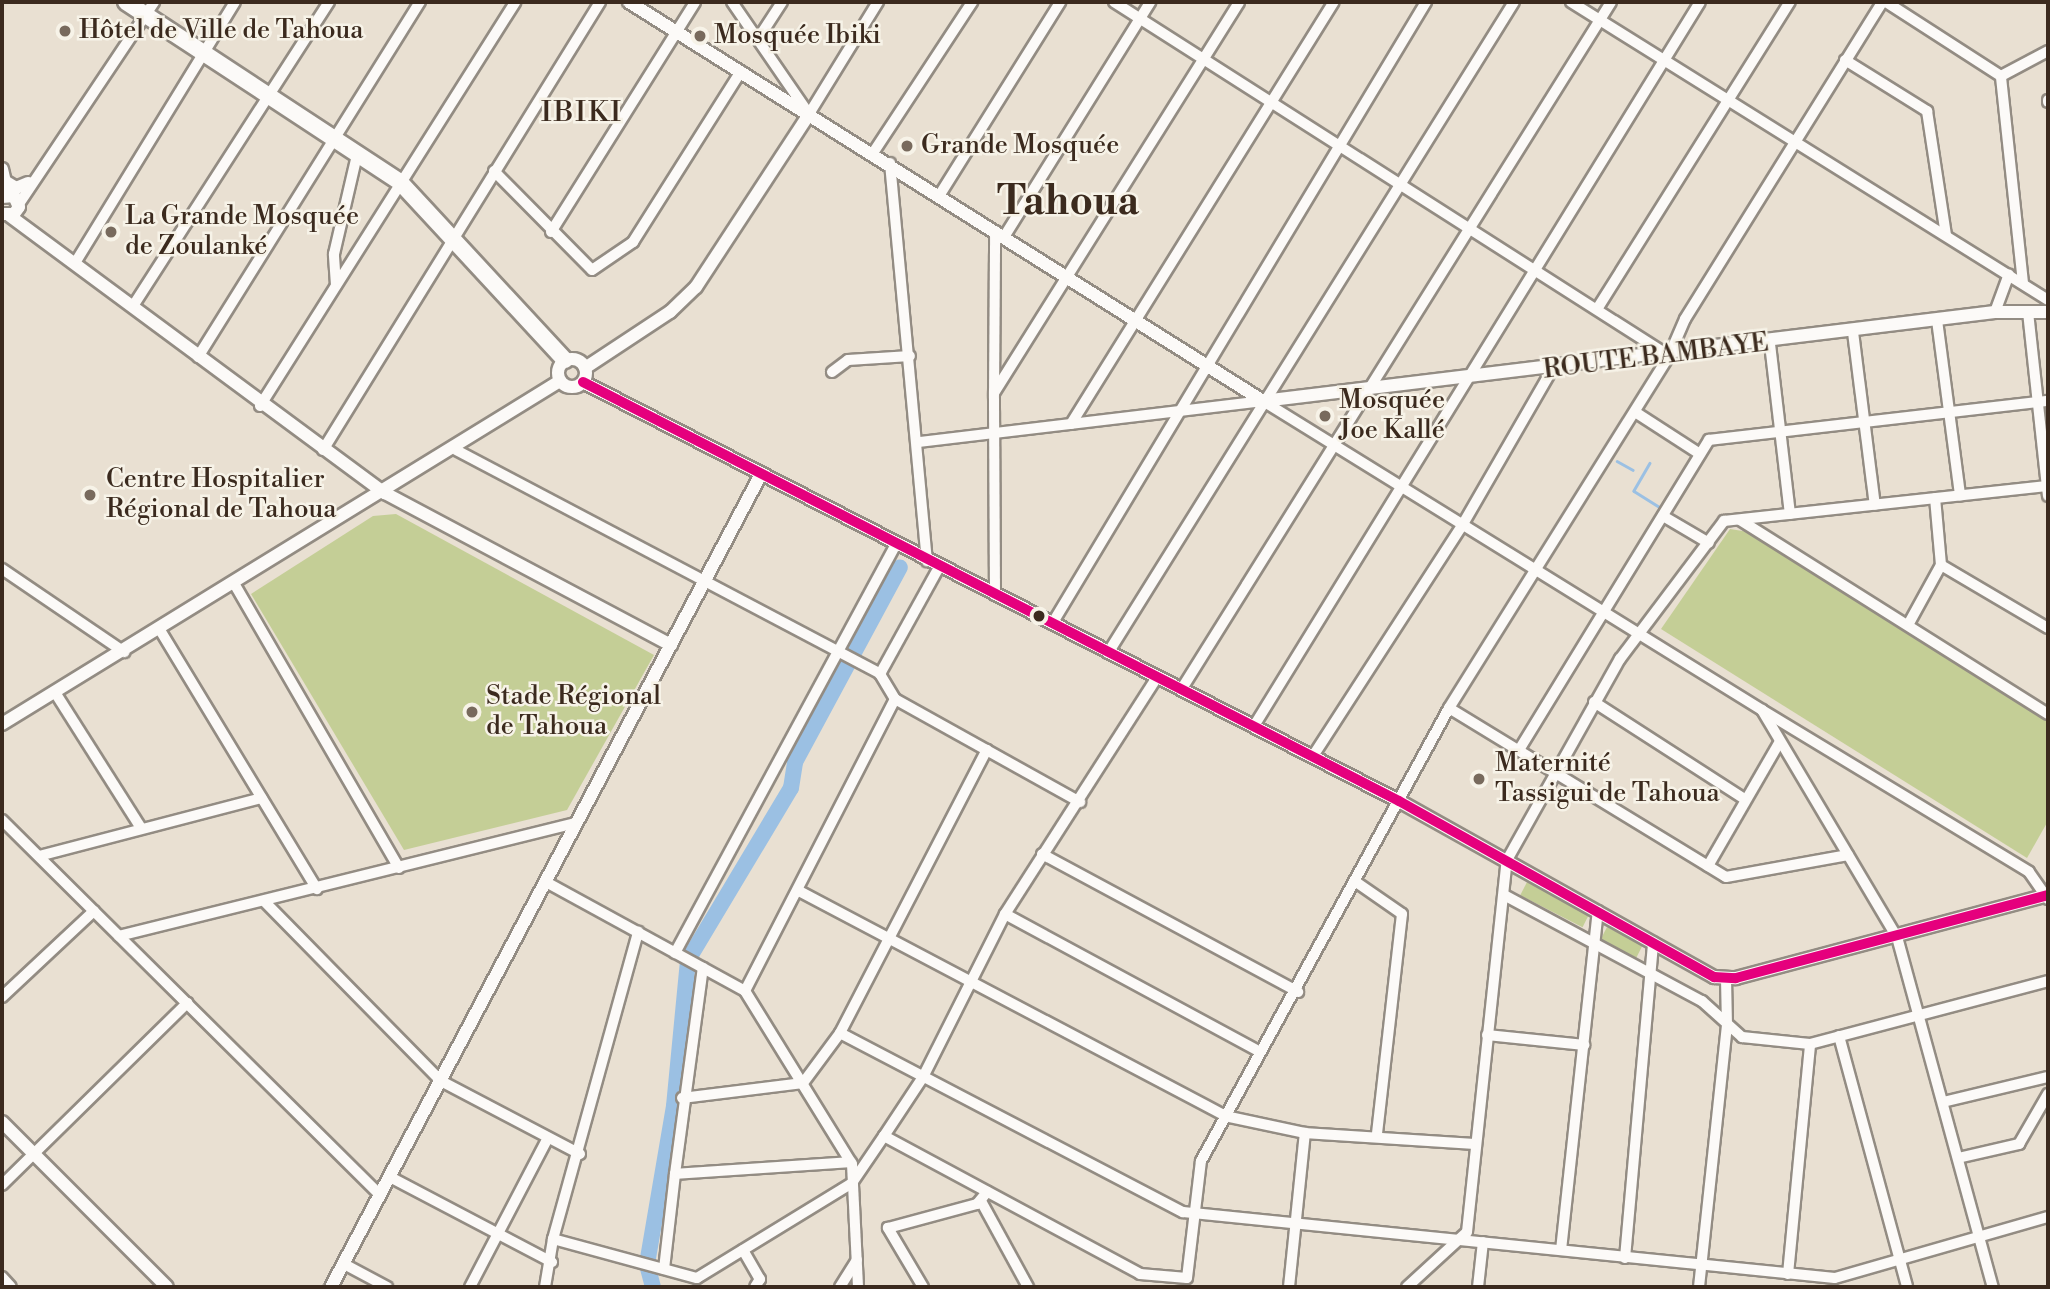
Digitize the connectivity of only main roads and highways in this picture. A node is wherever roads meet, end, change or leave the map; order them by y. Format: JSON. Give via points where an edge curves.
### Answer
{"nodes":[{"id":1,"x":126,"y":2,"type":"edge"},
{"id":2,"x":150,"y":8,"type":"edge"},
{"id":3,"x":565,"y":360,"type":"road end"}],
"edges":[{"from":1,"to":2,"type":"main road"},
{"from":2,"to":3,"type":"main road","via":[[203,52],[399,181],[454,235]]}]}
